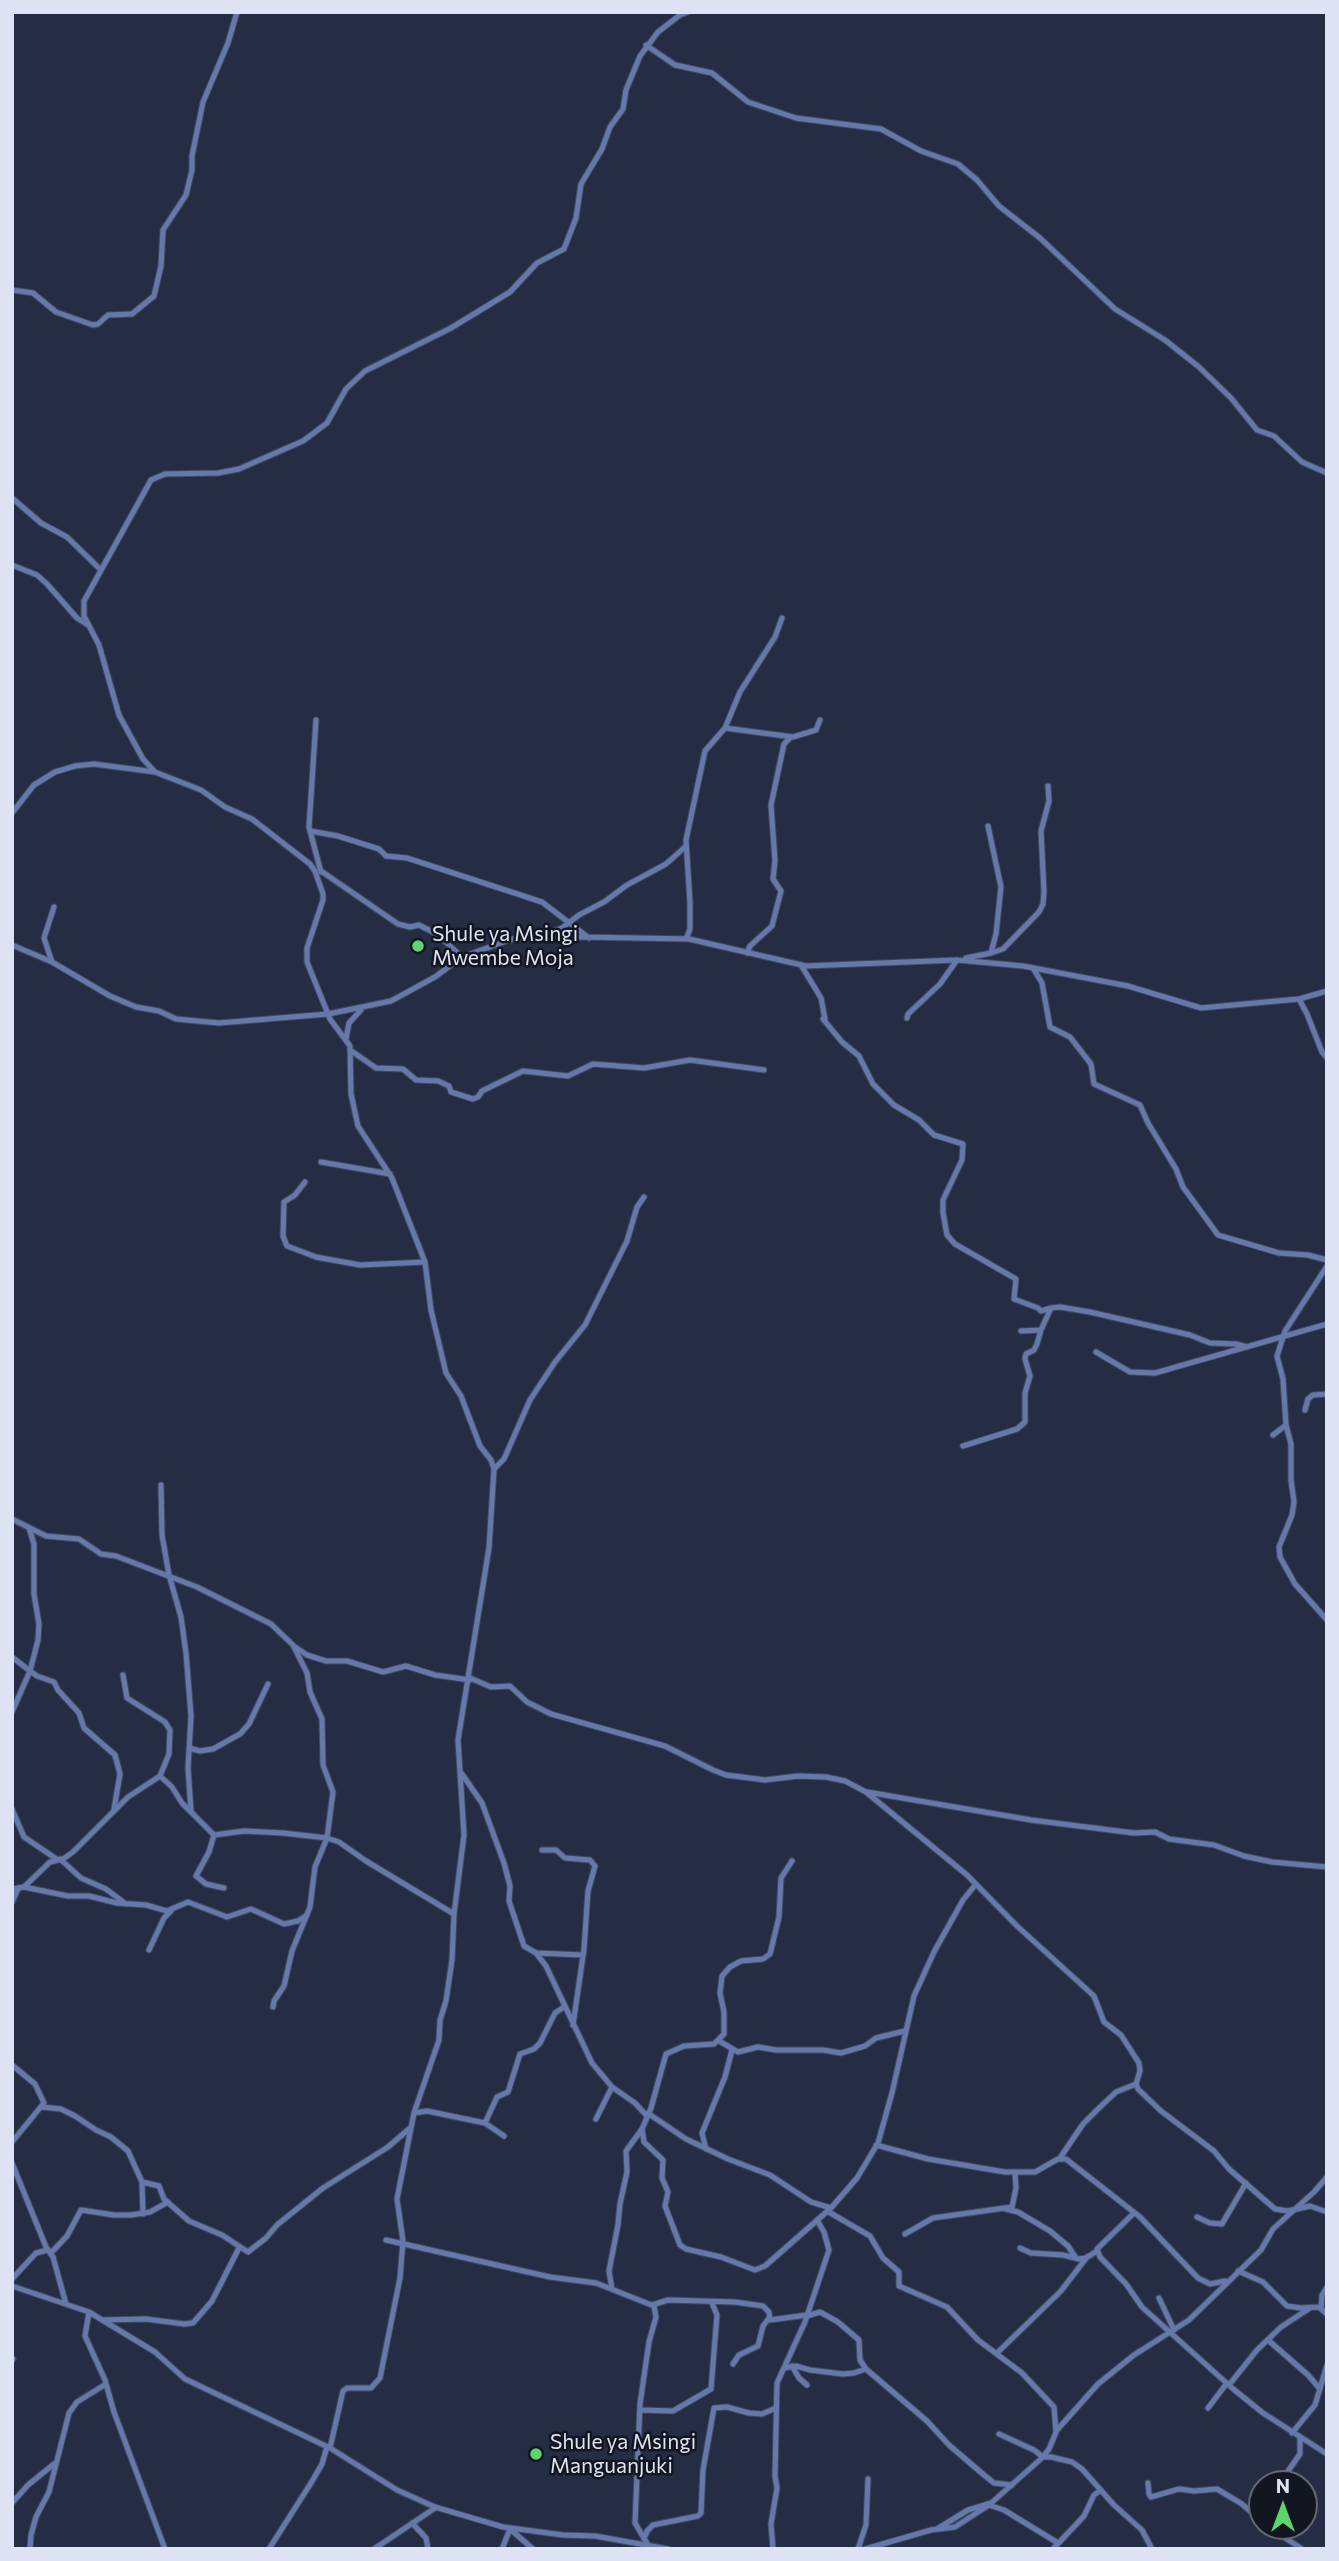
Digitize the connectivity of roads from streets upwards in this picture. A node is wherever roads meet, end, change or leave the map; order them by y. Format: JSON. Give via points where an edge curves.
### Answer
{"nodes":[{"id":1,"x":237,"y":12,"type":"edge"},
{"id":2,"x":688,"y":12,"type":"edge"},
{"id":3,"x":646,"y":45,"type":"junction"},
{"id":4,"x":12,"y":290,"type":"edge"},
{"id":5,"x":1327,"y":473,"type":"edge"},
{"id":6,"x":12,"y":498,"type":"edge"},
{"id":7,"x":12,"y":565,"type":"edge"},
{"id":8,"x":101,"y":570,"type":"junction"},
{"id":9,"x":782,"y":618,"type":"dead end"},
{"id":10,"x":89,"y":626,"type":"junction"},
{"id":11,"x":316,"y":720,"type":"dead end"},
{"id":12,"x":820,"y":720,"type":"dead end"},
{"id":13,"x":725,"y":728,"type":"junction"},
{"id":14,"x":772,"y":735,"type":"junction"},
{"id":15,"x":790,"y":737,"type":"junction"},
{"id":16,"x":784,"y":746,"type":"junction"},
{"id":17,"x":155,"y":772,"type":"junction"},
{"id":18,"x":1048,"y":786,"type":"dead end"},
{"id":19,"x":12,"y":813,"type":"edge"},
{"id":20,"x":988,"y":826,"type":"dead end"},
{"id":21,"x":310,"y":831,"type":"junction"},
{"id":22,"x":685,"y":847,"type":"junction"},
{"id":23,"x":321,"y":871,"type":"junction"},
{"id":24,"x":322,"y":889,"type":"junction"},
{"id":25,"x":54,"y":907,"type":"dead end"},
{"id":26,"x":568,"y":922,"type":"junction"},
{"id":27,"x":543,"y":936,"type":"junction"},
{"id":28,"x":589,"y":938,"type":"junction"},
{"id":29,"x":689,"y":939,"type":"junction"},
{"id":30,"x":12,"y":944,"type":"edge"},
{"id":31,"x":747,"y":953,"type":"junction"},
{"id":32,"x":991,"y":953,"type":"junction"},
{"id":33,"x":462,"y":957,"type":"junction"},
{"id":34,"x":957,"y":960,"type":"junction"},
{"id":35,"x":52,"y":962,"type":"junction"},
{"id":36,"x":801,"y":965,"type":"junction"},
{"id":37,"x":1033,"y":968,"type":"junction"},
{"id":38,"x":1327,"y":992,"type":"edge"},
{"id":39,"x":1299,"y":999,"type":"junction"},
{"id":40,"x":364,"y":1008,"type":"junction"},
{"id":41,"x":328,"y":1014,"type":"junction"},
{"id":42,"x":907,"y":1018,"type":"dead end"},
{"id":43,"x":346,"y":1039,"type":"junction"},
{"id":44,"x":350,"y":1049,"type":"junction"},
{"id":45,"x":1327,"y":1058,"type":"edge"},
{"id":46,"x":764,"y":1070,"type":"dead end"},
{"id":47,"x":321,"y":1162,"type":"dead end"},
{"id":48,"x":390,"y":1174,"type":"junction"},
{"id":49,"x":305,"y":1182,"type":"dead end"},
{"id":50,"x":644,"y":1197,"type":"dead end"},
{"id":51,"x":1327,"y":1261,"type":"edge"},
{"id":52,"x":425,"y":1262,"type":"junction"},
{"id":53,"x":1327,"y":1266,"type":"edge"},
{"id":54,"x":1051,"y":1308,"type":"junction"},
{"id":55,"x":1327,"y":1324,"type":"edge"},
{"id":56,"x":1041,"y":1330,"type":"junction"},
{"id":57,"x":1021,"y":1331,"type":"dead end"},
{"id":58,"x":1283,"y":1335,"type":"junction"},
{"id":59,"x":1247,"y":1347,"type":"junction"},
{"id":60,"x":1096,"y":1352,"type":"dead end"},
{"id":61,"x":1327,"y":1394,"type":"edge"},
{"id":62,"x":1305,"y":1410,"type":"dead end"},
{"id":63,"x":1286,"y":1425,"type":"junction"},
{"id":64,"x":1273,"y":1435,"type":"dead end"},
{"id":65,"x":962,"y":1446,"type":"dead end"},
{"id":66,"x":494,"y":1469,"type":"junction"},
{"id":67,"x":161,"y":1485,"type":"dead end"},
{"id":68,"x":12,"y":1519,"type":"edge"},
{"id":69,"x":29,"y":1528,"type":"junction"},
{"id":70,"x":169,"y":1575,"type":"junction"},
{"id":71,"x":1327,"y":1620,"type":"edge"},
{"id":72,"x":293,"y":1645,"type":"junction"},
{"id":73,"x":12,"y":1657,"type":"edge"},
{"id":74,"x":30,"y":1671,"type":"junction"},
{"id":75,"x":123,"y":1675,"type":"dead end"},
{"id":76,"x":470,"y":1679,"type":"junction"},
{"id":77,"x":268,"y":1684,"type":"dead end"},
{"id":78,"x":12,"y":1712,"type":"edge"},
{"id":79,"x":189,"y":1748,"type":"junction"},
{"id":80,"x":460,"y":1772,"type":"junction"},
{"id":81,"x":160,"y":1776,"type":"junction"},
{"id":82,"x":867,"y":1792,"type":"junction"},
{"id":83,"x":114,"y":1808,"type":"junction"},
{"id":84,"x":12,"y":1809,"type":"edge"},
{"id":85,"x":191,"y":1811,"type":"junction"},
{"id":86,"x":214,"y":1835,"type":"junction"},
{"id":87,"x":327,"y":1838,"type":"junction"},
{"id":88,"x":542,"y":1850,"type":"dead end"},
{"id":89,"x":59,"y":1860,"type":"junction"},
{"id":90,"x":792,"y":1861,"type":"dead end"},
{"id":91,"x":1327,"y":1867,"type":"edge"},
{"id":92,"x":976,"y":1884,"type":"junction"},
{"id":93,"x":18,"y":1888,"type":"edge"},
{"id":94,"x":224,"y":1888,"type":"dead end"},
{"id":95,"x":12,"y":1902,"type":"edge"},
{"id":96,"x":126,"y":1904,"type":"junction"},
{"id":97,"x":171,"y":1911,"type":"junction"},
{"id":98,"x":454,"y":1914,"type":"junction"},
{"id":99,"x":306,"y":1916,"type":"junction"},
{"id":100,"x":149,"y":1950,"type":"dead end"},
{"id":101,"x":536,"y":1953,"type":"junction"},
{"id":102,"x":583,"y":1955,"type":"junction"},
{"id":103,"x":274,"y":2007,"type":"dead end"},
{"id":104,"x":565,"y":2007,"type":"junction"},
{"id":105,"x":573,"y":2025,"type":"junction"},
{"id":106,"x":905,"y":2031,"type":"junction"},
{"id":107,"x":719,"y":2041,"type":"junction"},
{"id":108,"x":732,"y":2050,"type":"junction"},
{"id":109,"x":12,"y":2065,"type":"edge"},
{"id":110,"x":1136,"y":2084,"type":"junction"},
{"id":111,"x":612,"y":2087,"type":"junction"},
{"id":112,"x":42,"y":2107,"type":"junction"},
{"id":113,"x":414,"y":2113,"type":"junction"},
{"id":114,"x":648,"y":2115,"type":"junction"},
{"id":115,"x":596,"y":2119,"type":"dead end"},
{"id":116,"x":485,"y":2123,"type":"junction"},
{"id":117,"x":410,"y":2128,"type":"junction"},
{"id":118,"x":642,"y":2129,"type":"junction"},
{"id":119,"x":503,"y":2136,"type":"dead end"},
{"id":120,"x":12,"y":2142,"type":"edge"},
{"id":121,"x":876,"y":2145,"type":"junction"},
{"id":122,"x":706,"y":2149,"type":"junction"},
{"id":123,"x":1060,"y":2158,"type":"junction"},
{"id":124,"x":12,"y":2163,"type":"edge"},
{"id":125,"x":1015,"y":2172,"type":"junction"},
{"id":126,"x":1327,"y":2177,"type":"edge"},
{"id":127,"x":142,"y":2182,"type":"junction"},
{"id":128,"x":1246,"y":2183,"type":"junction"},
{"id":129,"x":168,"y":2202,"type":"junction"},
{"id":130,"x":1006,"y":2209,"type":"junction"},
{"id":131,"x":829,"y":2210,"type":"junction"},
{"id":132,"x":1294,"y":2210,"type":"junction"},
{"id":133,"x":1327,"y":2212,"type":"edge"},
{"id":134,"x":1134,"y":2213,"type":"junction"},
{"id":135,"x":143,"y":2214,"type":"junction"},
{"id":136,"x":1196,"y":2217,"type":"dead end"},
{"id":137,"x":817,"y":2220,"type":"junction"},
{"id":138,"x":905,"y":2234,"type":"dead end"},
{"id":139,"x":386,"y":2240,"type":"dead end"},
{"id":140,"x":403,"y":2243,"type":"junction"},
{"id":141,"x":239,"y":2248,"type":"junction"},
{"id":142,"x":1020,"y":2248,"type":"dead end"},
{"id":143,"x":49,"y":2251,"type":"junction"},
{"id":144,"x":1097,"y":2251,"type":"junction"},
{"id":145,"x":1087,"y":2257,"type":"junction"},
{"id":146,"x":1076,"y":2258,"type":"junction"},
{"id":147,"x":1238,"y":2272,"type":"junction"},
{"id":148,"x":12,"y":2279,"type":"edge"},
{"id":149,"x":1228,"y":2280,"type":"junction"},
{"id":150,"x":12,"y":2286,"type":"edge"},
{"id":151,"x":1327,"y":2287,"type":"edge"},
{"id":152,"x":612,"y":2289,"type":"junction"},
{"id":153,"x":1159,"y":2298,"type":"dead end"},
{"id":154,"x":712,"y":2303,"type":"junction"},
{"id":155,"x":66,"y":2304,"type":"junction"},
{"id":156,"x":652,"y":2305,"type":"junction"},
{"id":157,"x":1310,"y":2308,"type":"junction"},
{"id":158,"x":1324,"y":2311,"type":"edge"},
{"id":159,"x":89,"y":2312,"type":"junction"},
{"id":160,"x":807,"y":2316,"type":"junction"},
{"id":161,"x":769,"y":2318,"type":"junction"},
{"id":162,"x":102,"y":2320,"type":"junction"},
{"id":163,"x":1172,"y":2331,"type":"junction"},
{"id":164,"x":1268,"y":2340,"type":"junction"},
{"id":165,"x":997,"y":2353,"type":"junction"},
{"id":166,"x":733,"y":2364,"type":"dead end"},
{"id":167,"x":1327,"y":2365,"type":"edge"},
{"id":168,"x":792,"y":2366,"type":"junction"},
{"id":169,"x":784,"y":2368,"type":"junction"},
{"id":170,"x":866,"y":2369,"type":"junction"},
{"id":171,"x":1228,"y":2384,"type":"junction"},
{"id":172,"x":106,"y":2385,"type":"junction"},
{"id":173,"x":807,"y":2385,"type":"dead end"},
{"id":174,"x":1320,"y":2389,"type":"junction"},
{"id":175,"x":776,"y":2408,"type":"junction"},
{"id":176,"x":1208,"y":2408,"type":"dead end"},
{"id":177,"x":640,"y":2410,"type":"junction"},
{"id":178,"x":1056,"y":2432,"type":"junction"},
{"id":179,"x":1292,"y":2433,"type":"junction"},
{"id":180,"x":999,"y":2434,"type":"dead end"},
{"id":181,"x":1300,"y":2439,"type":"junction"},
{"id":182,"x":329,"y":2448,"type":"junction"},
{"id":183,"x":1327,"y":2454,"type":"edge"},
{"id":184,"x":1042,"y":2458,"type":"junction"},
{"id":185,"x":57,"y":2462,"type":"junction"},
{"id":186,"x":1289,"y":2470,"type":"edge"},
{"id":187,"x":868,"y":2479,"type":"dead end"},
{"id":188,"x":1149,"y":2483,"type":"dead end"},
{"id":189,"x":1012,"y":2485,"type":"junction"},
{"id":190,"x":1101,"y":2490,"type":"junction"},
{"id":191,"x":12,"y":2503,"type":"edge"},
{"id":192,"x":990,"y":2504,"type":"junction"},
{"id":193,"x":435,"y":2508,"type":"junction"},
{"id":194,"x":1248,"y":2510,"type":"edge"},
{"id":195,"x":412,"y":2523,"type":"junction"},
{"id":196,"x":510,"y":2529,"type":"junction"},
{"id":197,"x":644,"y":2539,"type":"junction"},
{"id":198,"x":892,"y":2539,"type":"junction"},
{"id":199,"x":1058,"y":2543,"type":"junction"},
{"id":200,"x":649,"y":2547,"type":"edge"},
{"id":201,"x":30,"y":2549,"type":"edge"},
{"id":202,"x":164,"y":2549,"type":"edge"},
{"id":203,"x":269,"y":2549,"type":"edge"},
{"id":204,"x":374,"y":2549,"type":"edge"},
{"id":205,"x":428,"y":2549,"type":"edge"},
{"id":206,"x":502,"y":2549,"type":"edge"},
{"id":207,"x":533,"y":2549,"type":"edge"},
{"id":208,"x":668,"y":2549,"type":"edge"},
{"id":209,"x":774,"y":2549,"type":"edge"},
{"id":210,"x":858,"y":2549,"type":"edge"},
{"id":211,"x":865,"y":2549,"type":"edge"},
{"id":212,"x":888,"y":2549,"type":"edge"},
{"id":213,"x":1053,"y":2549,"type":"edge"},
{"id":214,"x":1152,"y":2549,"type":"edge"}],
"edges":[{"from":1,"to":4,"type":"street","via":[[206,91],[186,195],[163,230],[154,296],[132,314],[108,315],[93,325],[56,312],[33,293]]},
{"from":2,"to":3,"type":"street","via":[[667,24]]},
{"from":3,"to":5,"type":"street","via":[[675,65],[712,73],[748,102],[796,118],[881,129],[958,164],[1115,309],[1189,358],[1257,430],[1274,436],[1302,462]]},
{"from":3,"to":8,"type":"street","via":[[626,90],[623,109],[581,184],[576,218],[564,249],[537,263],[510,292],[451,328],[365,370],[346,389],[327,423],[303,442],[239,469],[155,478]]},
{"from":6,"to":8,"type":"street","via":[[48,528],[67,537]]},
{"from":7,"to":10,"type":"street","via":[[37,575]]},
{"from":8,"to":10,"type":"street","via":[[85,597]]},
{"from":9,"to":13,"type":"street"},
{"from":10,"to":17,"type":"street","via":[[119,715],[142,759]]},
{"from":11,"to":21,"type":"street"},
{"from":12,"to":15,"type":"street","via":[[816,730]]},
{"from":13,"to":14,"type":"street"},
{"from":13,"to":22,"type":"street","via":[[705,751]]},
{"from":14,"to":15,"type":"street"},
{"from":14,"to":16,"type":"street"},
{"from":15,"to":16,"type":"street"},
{"from":16,"to":31,"type":"street","via":[[771,805],[773,879],[781,891],[772,926]]},
{"from":17,"to":19,"type":"street","via":[[75,766],[34,785]]},
{"from":17,"to":24,"type":"street","via":[[201,790],[252,819],[310,864]]},
{"from":18,"to":32,"type":"street","via":[[1041,831],[1043,904],[1003,948]]},
{"from":20,"to":32,"type":"street","via":[[1001,887]]},
{"from":21,"to":23,"type":"street"},
{"from":21,"to":26,"type":"street","via":[[542,902]]},
{"from":22,"to":26,"type":"street","via":[[666,864]]},
{"from":22,"to":29,"type":"street","via":[[690,879]]},
{"from":23,"to":24,"type":"street"},
{"from":23,"to":33,"type":"street","via":[[398,924],[419,925],[437,934]]},
{"from":24,"to":41,"type":"street","via":[[306,957]]},
{"from":25,"to":35,"type":"street","via":[[44,938]]},
{"from":26,"to":27,"type":"street"},
{"from":26,"to":28,"type":"street"},
{"from":27,"to":28,"type":"street"},
{"from":27,"to":33,"type":"street","via":[[516,937]]},
{"from":28,"to":29,"type":"street"},
{"from":29,"to":31,"type":"street"},
{"from":30,"to":35,"type":"street"},
{"from":31,"to":36,"type":"street"},
{"from":32,"to":34,"type":"street"},
{"from":33,"to":40,"type":"street","via":[[404,994]]},
{"from":34,"to":36,"type":"street"},
{"from":34,"to":37,"type":"street"},
{"from":34,"to":42,"type":"street"},
{"from":35,"to":41,"type":"street","via":[[110,996],[176,1019],[234,1024]]},
{"from":36,"to":54,"type":"street","via":[[821,998],[824,1019],[859,1056],[873,1084],[934,1135],[962,1143],[962,1160],[943,1200],[947,1235],[1016,1279],[1014,1299],[1041,1311]]},
{"from":37,"to":39,"type":"street","via":[[1128,986],[1201,1008]]},
{"from":37,"to":51,"type":"street","via":[[1042,982],[1050,1027],[1070,1037],[1091,1064],[1094,1084],[1140,1105],[1183,1187],[1220,1236],[1279,1254]]},
{"from":38,"to":39,"type":"street"},
{"from":39,"to":45,"type":"street"},
{"from":40,"to":41,"type":"street"},
{"from":40,"to":43,"type":"street","via":[[351,1019]]},
{"from":41,"to":43,"type":"street"},
{"from":43,"to":44,"type":"street"},
{"from":44,"to":46,"type":"street","via":[[376,1068],[403,1069],[415,1080],[438,1081],[449,1086],[451,1093],[473,1099],[523,1071],[568,1076],[593,1063],[644,1068],[690,1060]]},
{"from":44,"to":48,"type":"street","via":[[350,1086],[358,1126]]},
{"from":47,"to":48,"type":"street"},
{"from":48,"to":52,"type":"street"},
{"from":49,"to":52,"type":"street","via":[[284,1202],[287,1246],[360,1265]]},
{"from":50,"to":66,"type":"street","via":[[582,1331],[542,1381],[504,1459]]},
{"from":52,"to":66,"type":"street","via":[[446,1373],[461,1395]]},
{"from":53,"to":58,"type":"street"},
{"from":54,"to":56,"type":"street"},
{"from":54,"to":59,"type":"street","via":[[1090,1312],[1210,1343]]},
{"from":55,"to":58,"type":"street"},
{"from":56,"to":57,"type":"street"},
{"from":56,"to":65,"type":"street","via":[[1034,1350],[1025,1359],[1030,1376],[1025,1422],[1017,1429]]},
{"from":58,"to":59,"type":"street"},
{"from":58,"to":63,"type":"street","via":[[1277,1356]]},
{"from":59,"to":60,"type":"street","via":[[1149,1373],[1130,1372]]},
{"from":61,"to":62,"type":"street","via":[[1313,1395]]},
{"from":63,"to":64,"type":"street"},
{"from":63,"to":71,"type":"street","via":[[1294,1502],[1280,1557],[1295,1584]]},
{"from":66,"to":76,"type":"street","via":[[489,1548]]},
{"from":67,"to":70,"type":"street"},
{"from":68,"to":69,"type":"street"},
{"from":69,"to":70,"type":"street","via":[[46,1536],[79,1539],[101,1555]]},
{"from":69,"to":74,"type":"street","via":[[39,1624]]},
{"from":70,"to":72,"type":"street","via":[[271,1624]]},
{"from":70,"to":79,"type":"street","via":[[186,1653]]},
{"from":72,"to":76,"type":"street","via":[[326,1661],[346,1661],[383,1672],[406,1666]]},
{"from":72,"to":87,"type":"street","via":[[322,1719],[323,1765],[333,1792]]},
{"from":73,"to":74,"type":"street"},
{"from":74,"to":78,"type":"street"},
{"from":74,"to":83,"type":"street","via":[[54,1682],[79,1713],[84,1728],[115,1755],[120,1774]]},
{"from":75,"to":81,"type":"street","via":[[127,1698],[164,1721],[170,1730],[169,1754]]},
{"from":76,"to":80,"type":"street","via":[[458,1740]]},
{"from":76,"to":82,"type":"street","via":[[491,1687],[510,1686],[527,1702],[551,1714],[665,1746],[726,1775],[765,1780],[826,1777]]},
{"from":77,"to":79,"type":"street","via":[[240,1734],[213,1749]]},
{"from":79,"to":85,"type":"street"},
{"from":80,"to":98,"type":"street","via":[[464,1835]]},
{"from":80,"to":101,"type":"street","via":[[488,1816],[522,1942]]},
{"from":81,"to":83,"type":"street"},
{"from":81,"to":85,"type":"street"},
{"from":82,"to":91,"type":"street","via":[[1031,1820],[1156,1832],[1244,1856]]},
{"from":82,"to":92,"type":"street"},
{"from":83,"to":89,"type":"street","via":[[73,1852]]},
{"from":84,"to":89,"type":"street","via":[[24,1837]]},
{"from":85,"to":86,"type":"street"},
{"from":86,"to":87,"type":"street","via":[[244,1831]]},
{"from":86,"to":94,"type":"street","via":[[196,1876]]},
{"from":87,"to":98,"type":"street"},
{"from":87,"to":99,"type":"street","via":[[315,1867]]},
{"from":88,"to":102,"type":"street","via":[[556,1850],[565,1858],[590,1860],[594,1865]]},
{"from":89,"to":93,"type":"street","via":[[48,1863]]},
{"from":89,"to":96,"type":"street"},
{"from":90,"to":107,"type":"street","via":[[781,1878],[771,1954],[741,1961],[722,1976],[725,2030]]},
{"from":92,"to":106,"type":"street","via":[[926,1967]]},
{"from":92,"to":110,"type":"street","via":[[1094,1996],[1104,2022],[1121,2035],[1139,2063]]},
{"from":93,"to":95,"type":"street"},
{"from":93,"to":96,"type":"street"},
{"from":96,"to":97,"type":"street"},
{"from":97,"to":99,"type":"street","via":[[186,1902],[227,1917],[254,1909],[279,1924]]},
{"from":97,"to":100,"type":"street"},
{"from":98,"to":113,"type":"street","via":[[439,2040]]},
{"from":99,"to":103,"type":"street"},
{"from":101,"to":102,"type":"street"},
{"from":101,"to":104,"type":"street"},
{"from":102,"to":105,"type":"street"},
{"from":104,"to":105,"type":"street"},
{"from":104,"to":116,"type":"street","via":[[555,2013],[540,2043],[520,2054],[508,2092],[497,2097]]},
{"from":105,"to":111,"type":"street","via":[[592,2063]]},
{"from":106,"to":108,"type":"street","via":[[844,2053],[758,2047]]},
{"from":106,"to":121,"type":"street"},
{"from":107,"to":108,"type":"street"},
{"from":107,"to":114,"type":"street","via":[[667,2052]]},
{"from":108,"to":122,"type":"street","via":[[702,2133]]},
{"from":109,"to":112,"type":"street","via":[[35,2084]]},
{"from":110,"to":123,"type":"street","via":[[1112,2095],[1083,2124]]},
{"from":110,"to":128,"type":"street"},
{"from":111,"to":114,"type":"street"},
{"from":111,"to":115,"type":"street"},
{"from":112,"to":120,"type":"street"},
{"from":112,"to":127,"type":"street","via":[[66,2112],[117,2141],[133,2158]]},
{"from":113,"to":116,"type":"street","via":[[427,2110]]},
{"from":113,"to":117,"type":"street"},
{"from":114,"to":118,"type":"street"},
{"from":114,"to":122,"type":"street"},
{"from":116,"to":119,"type":"street"},
{"from":117,"to":140,"type":"street","via":[[397,2199]]},
{"from":117,"to":141,"type":"street","via":[[323,2189],[250,2252]]},
{"from":118,"to":137,"type":"street","via":[[644,2142],[663,2160],[662,2178],[668,2192],[665,2206],[684,2248],[758,2270]]},
{"from":118,"to":152,"type":"street","via":[[626,2151],[627,2172],[608,2271]]},
{"from":121,"to":125,"type":"street","via":[[970,2167]]},
{"from":121,"to":131,"type":"street","via":[[858,2178]]},
{"from":122,"to":131,"type":"street","via":[[770,2175]]},
{"from":123,"to":125,"type":"street","via":[[1039,2171]]},
{"from":123,"to":134,"type":"street"},
{"from":124,"to":143,"type":"street"},
{"from":125,"to":130,"type":"street","via":[[1014,2200]]},
{"from":126,"to":132,"type":"street"},
{"from":127,"to":129,"type":"street","via":[[159,2186]]},
{"from":127,"to":135,"type":"street"},
{"from":128,"to":132,"type":"street","via":[[1275,2209]]},
{"from":128,"to":136,"type":"street","via":[[1222,2224]]},
{"from":129,"to":135,"type":"street"},
{"from":129,"to":141,"type":"street","via":[[189,2221]]},
{"from":130,"to":138,"type":"street","via":[[933,2218]]},
{"from":130,"to":146,"type":"street","via":[[1050,2231]]},
{"from":131,"to":137,"type":"street"},
{"from":131,"to":165,"type":"street","via":[[867,2233],[883,2258],[900,2272],[899,2286],[947,2307]]},
{"from":132,"to":133,"type":"street","via":[[1310,2206]]},
{"from":132,"to":147,"type":"street","via":[[1273,2228],[1265,2245]]},
{"from":134,"to":144,"type":"street"},
{"from":134,"to":149,"type":"street","via":[[1198,2278],[1210,2284]]},
{"from":135,"to":143,"type":"street","via":[[83,2209],[67,2236]]},
{"from":137,"to":160,"type":"street","via":[[829,2250]]},
{"from":139,"to":140,"type":"street"},
{"from":140,"to":152,"type":"street"},
{"from":140,"to":182,"type":"street","via":[[380,2378],[371,2388],[343,2391]]},
{"from":141,"to":162,"type":"street","via":[[212,2301],[193,2323]]},
{"from":142,"to":146,"type":"street"},
{"from":143,"to":148,"type":"street","via":[[36,2253]]},
{"from":143,"to":155,"type":"street"},
{"from":144,"to":145,"type":"street"},
{"from":144,"to":163,"type":"street","via":[[1138,2304]]},
{"from":145,"to":146,"type":"street"},
{"from":145,"to":165,"type":"street","via":[[1061,2291]]},
{"from":147,"to":149,"type":"street"},
{"from":147,"to":157,"type":"street","via":[[1263,2281],[1287,2306]]},
{"from":149,"to":163,"type":"street"},
{"from":150,"to":155,"type":"street"},
{"from":151,"to":158,"type":"street","via":[[1322,2295]]},
{"from":152,"to":156,"type":"street"},
{"from":153,"to":163,"type":"street"},
{"from":154,"to":156,"type":"street","via":[[668,2300]]},
{"from":154,"to":161,"type":"street","via":[[759,2304]]},
{"from":154,"to":177,"type":"street","via":[[717,2315],[711,2389],[673,2411]]},
{"from":155,"to":159,"type":"street"},
{"from":156,"to":177,"type":"street","via":[[656,2317]]},
{"from":157,"to":158,"type":"street"},
{"from":157,"to":164,"type":"street"},
{"from":159,"to":162,"type":"street"},
{"from":159,"to":172,"type":"street","via":[[85,2336]]},
{"from":160,"to":161,"type":"street"},
{"from":160,"to":169,"type":"street"},
{"from":160,"to":170,"type":"street","via":[[817,2311],[827,2314],[857,2338]]},
{"from":161,"to":166,"type":"street","via":[[759,2345],[739,2355]]},
{"from":162,"to":182,"type":"street","via":[[155,2352],[185,2379]]},
{"from":163,"to":171,"type":"street"},
{"from":163,"to":178,"type":"street","via":[[1098,2384]]},
{"from":164,"to":171,"type":"street"},
{"from":164,"to":174,"type":"street"},
{"from":165,"to":178,"type":"street","via":[[1054,2407]]},
{"from":167,"to":174,"type":"street"},
{"from":168,"to":169,"type":"street"},
{"from":168,"to":170,"type":"street","via":[[843,2374]]},
{"from":168,"to":173,"type":"street"},
{"from":169,"to":175,"type":"street","via":[[777,2383]]},
{"from":170,"to":189,"type":"street","via":[[980,2472],[995,2483]]},
{"from":171,"to":176,"type":"street"},
{"from":171,"to":179,"type":"street"},
{"from":172,"to":185,"type":"street","via":[[72,2408]]},
{"from":172,"to":202,"type":"street"},
{"from":174,"to":179,"type":"street","via":[[1315,2405]]},
{"from":175,"to":197,"type":"street","via":[[762,2414],[715,2408],[703,2469],[701,2513],[653,2525]]},
{"from":175,"to":209,"type":"street"},
{"from":177,"to":197,"type":"street","via":[[635,2523]]},
{"from":178,"to":184,"type":"street"},
{"from":179,"to":181,"type":"street"},
{"from":180,"to":184,"type":"street"},
{"from":181,"to":183,"type":"street"},
{"from":181,"to":186,"type":"street","via":[[1300,2454]]},
{"from":182,"to":193,"type":"street"},
{"from":182,"to":203,"type":"street"},
{"from":184,"to":189,"type":"street"},
{"from":184,"to":190,"type":"street","via":[[1059,2458],[1079,2466]]},
{"from":185,"to":191,"type":"street"},
{"from":185,"to":201,"type":"street","via":[[49,2493],[36,2517]]},
{"from":187,"to":210,"type":"street","via":[[866,2525]]},
{"from":188,"to":194,"type":"street","via":[[1151,2497],[1179,2489],[1217,2489]]},
{"from":189,"to":192,"type":"street"},
{"from":190,"to":199,"type":"street"},
{"from":190,"to":214,"type":"street","via":[[1142,2530]]},
{"from":192,"to":198,"type":"street","via":[[956,2527]]},
{"from":192,"to":199,"type":"street"},
{"from":193,"to":195,"type":"street"},
{"from":193,"to":196,"type":"street"},
{"from":195,"to":204,"type":"street"},
{"from":195,"to":205,"type":"street","via":[[423,2533]]},
{"from":196,"to":200,"type":"street","via":[[592,2536]]},
{"from":196,"to":206,"type":"street"},
{"from":196,"to":207,"type":"street"},
{"from":197,"to":200,"type":"street"},
{"from":198,"to":211,"type":"street"},
{"from":198,"to":212,"type":"street"},
{"from":199,"to":213,"type":"street"},
{"from":200,"to":208,"type":"street"}]}
